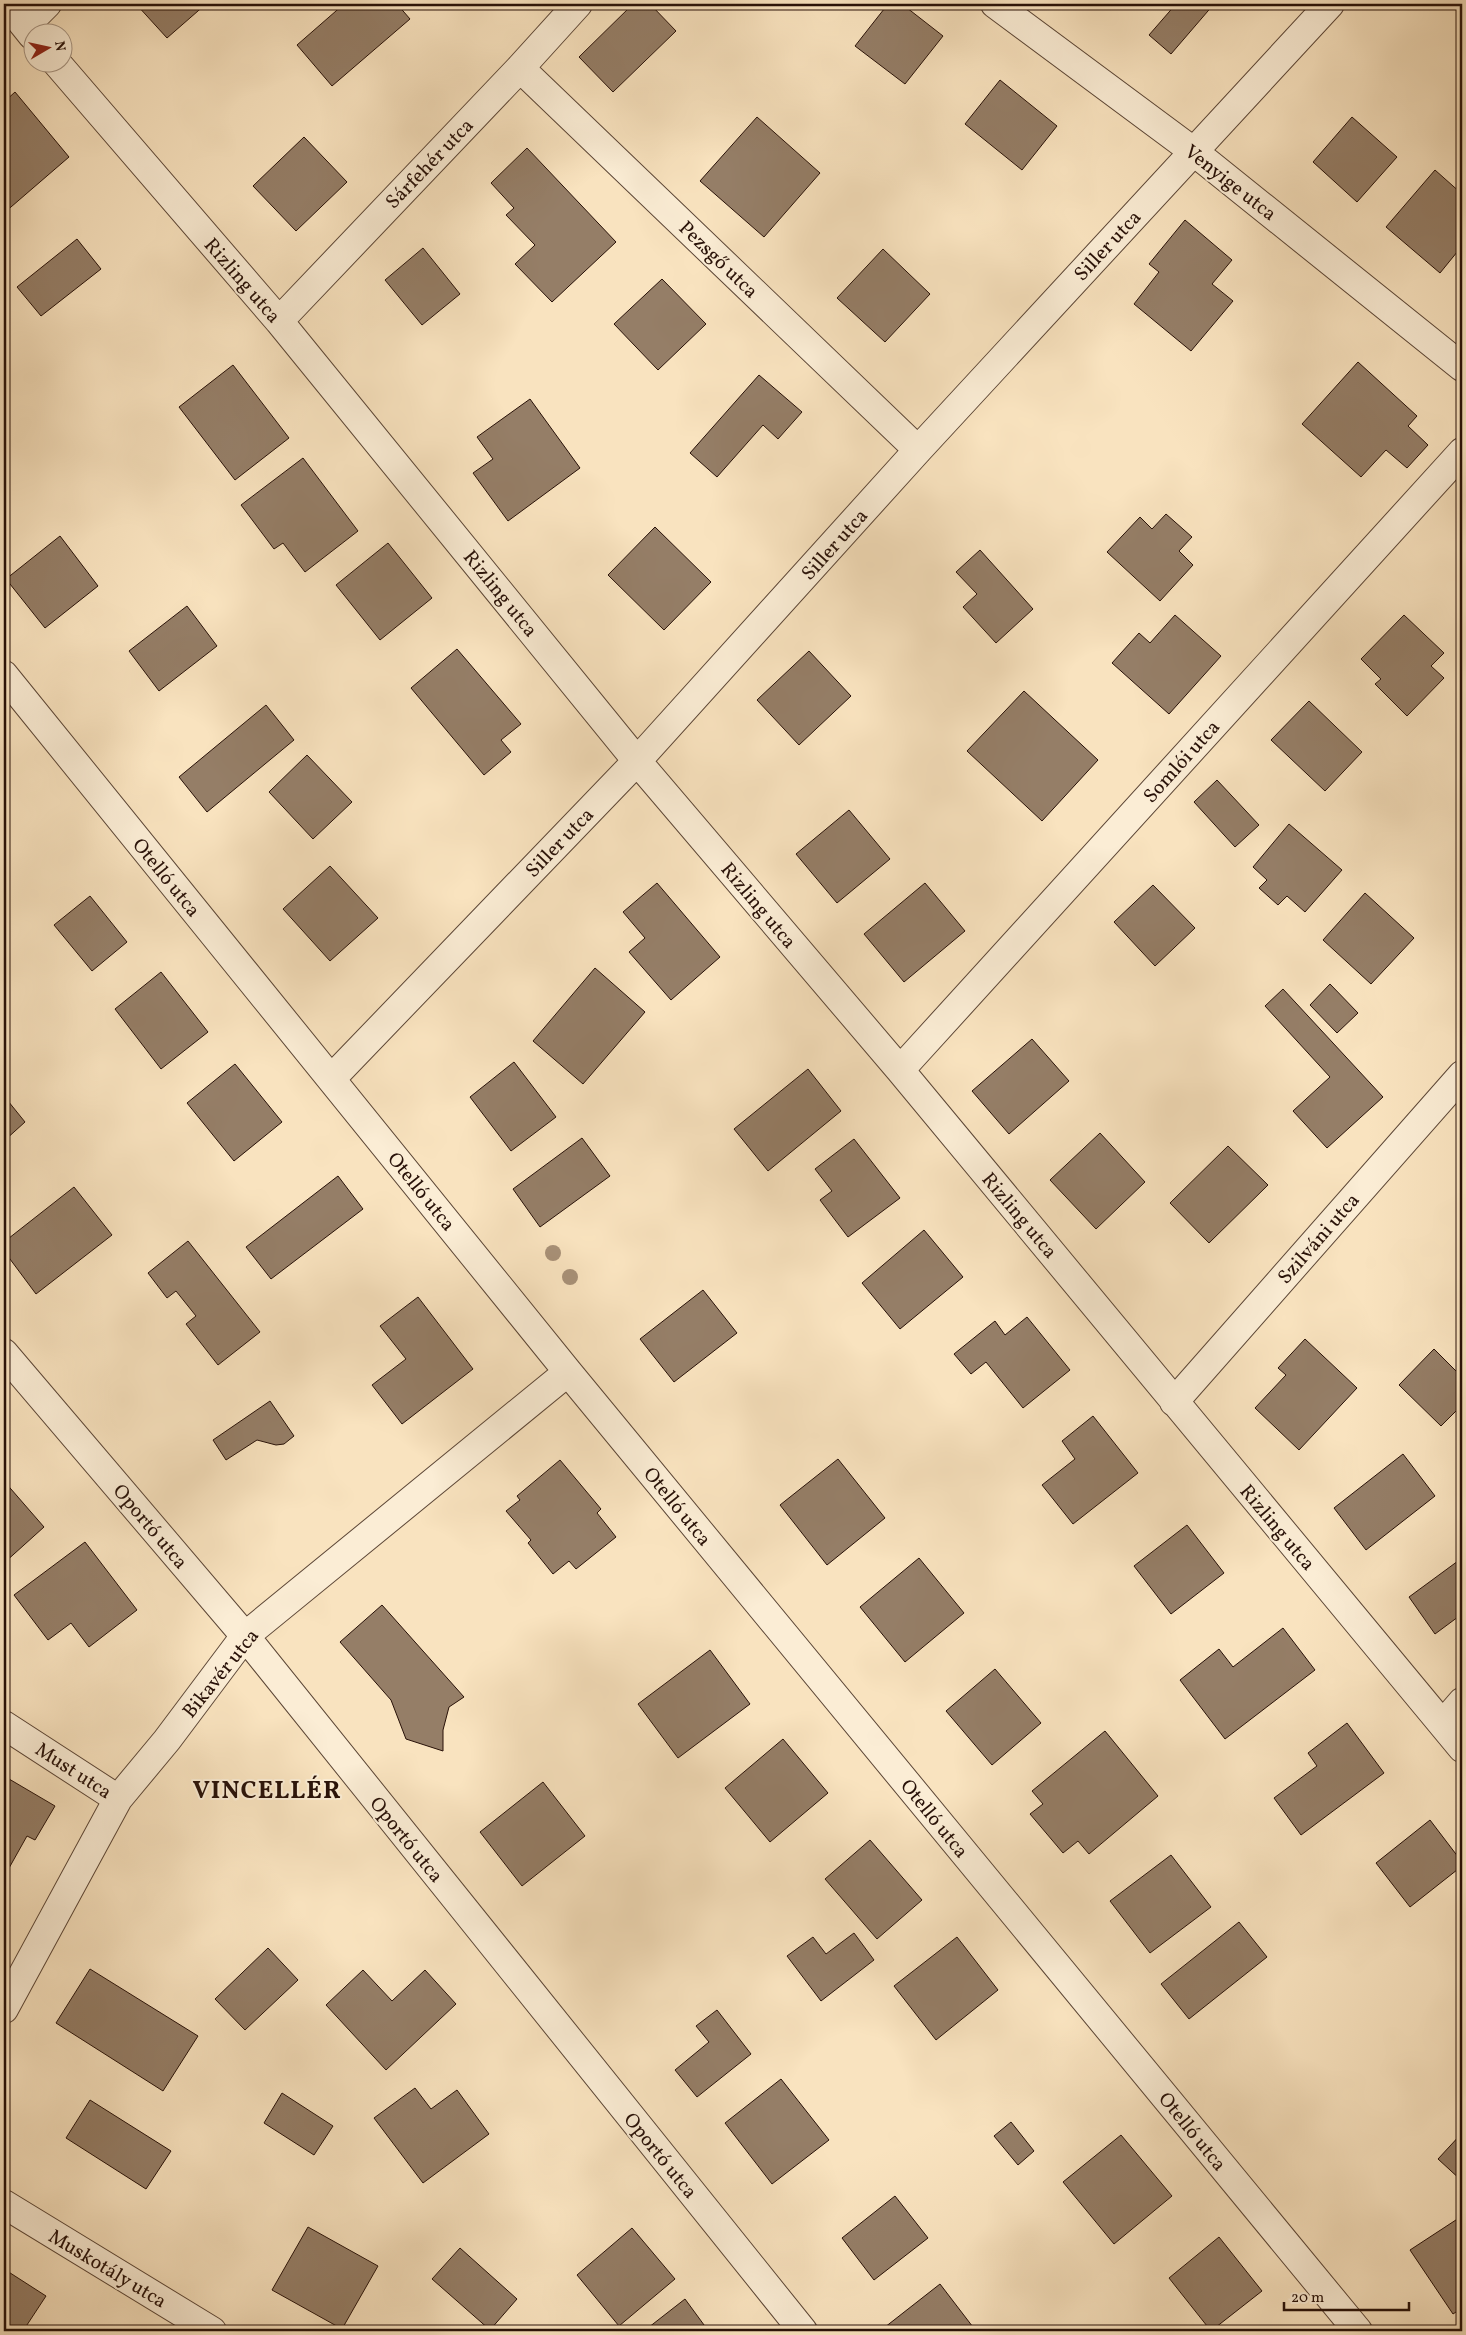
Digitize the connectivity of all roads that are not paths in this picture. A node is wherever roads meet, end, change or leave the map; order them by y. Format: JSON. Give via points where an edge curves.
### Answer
{"nodes":[{"id":1,"x":7,"y":4,"type":"edge"},
{"id":2,"x":47,"y":4,"type":"edge"},
{"id":3,"x":578,"y":4,"type":"edge"},
{"id":4,"x":995,"y":4,"type":"edge"},
{"id":5,"x":1330,"y":4,"type":"edge"},
{"id":6,"x":34,"y":22,"type":"edge"},
{"id":7,"x":22,"y":23,"type":"edge"},
{"id":8,"x":520,"y":68,"type":"junction"},
{"id":9,"x":65,"y":72,"type":"edge"},
{"id":10,"x":1194,"y":151,"type":"junction"},
{"id":11,"x":278,"y":321,"type":"junction"},
{"id":12,"x":1462,"y":367,"type":"edge"},
{"id":13,"x":918,"y":450,"type":"junction"},
{"id":14,"x":1462,"y":452,"type":"edge"},
{"id":15,"x":4,"y":675,"type":"edge"},
{"id":16,"x":637,"y":761,"type":"junction"},
{"id":17,"x":900,"y":1070,"type":"junction"},
{"id":18,"x":1462,"y":1075,"type":"edge"},
{"id":19,"x":332,"y":1078,"type":"junction"},
{"id":20,"x":4,"y":1353,"type":"edge"},
{"id":21,"x":568,"y":1372,"type":"junction"},
{"id":22,"x":1174,"y":1402,"type":"junction"},
{"id":23,"x":245,"y":1636,"type":"junction"},
{"id":24,"x":1462,"y":1702,"type":"edge"},
{"id":25,"x":1443,"y":1724,"type":"junction"},
{"id":26,"x":4,"y":1725,"type":"edge"},
{"id":27,"x":1462,"y":1748,"type":"edge"},
{"id":28,"x":118,"y":1798,"type":"junction"},
{"id":29,"x":4,"y":2009,"type":"edge"},
{"id":30,"x":4,"y":2204,"type":"edge"},
{"id":31,"x":212,"y":2331,"type":"edge"},
{"id":32,"x":803,"y":2331,"type":"edge"},
{"id":33,"x":1358,"y":2331,"type":"edge"}],
"edges":[{"from":1,"to":7,"type":"street"},
{"from":2,"to":6,"type":"street"},
{"from":3,"to":8,"type":"street","name":"Sárfehér utca"},
{"from":4,"to":10,"type":"street","name":"Venyige utca"},
{"from":5,"to":10,"type":"street","name":"Siller utca"},
{"from":8,"to":11,"type":"street","name":"Sárfehér utca"},
{"from":8,"to":13,"type":"street","name":"Pezsgő utca"},
{"from":9,"to":11,"type":"street","name":"Rizling utca"},
{"from":10,"to":12,"type":"street","name":"Venyige utca"},
{"from":10,"to":13,"type":"street","name":"Siller utca"},
{"from":11,"to":16,"type":"street","name":"Rizling utca"},
{"from":13,"to":16,"type":"street","name":"Siller utca"},
{"from":14,"to":17,"type":"street","name":"Somlói utca"},
{"from":15,"to":19,"type":"street","name":"Otelló utca"},
{"from":16,"to":17,"type":"street","name":"Rizling utca"},
{"from":16,"to":19,"type":"street","name":"Siller utca"},
{"from":17,"to":22,"type":"street","name":"Rizling utca"},
{"from":18,"to":22,"type":"street","name":"Szilváni utca"},
{"from":19,"to":21,"type":"street","name":"Otelló utca"},
{"from":20,"to":23,"type":"street","name":"Oportó utca"},
{"from":21,"to":23,"type":"street","name":"Bikavér utca"},
{"from":21,"to":33,"type":"street","name":"Otelló utca"},
{"from":22,"to":25,"type":"street","name":"Rizling utca"},
{"from":23,"to":28,"type":"street","name":"Bikavér utca","via":[[167,1740]]},
{"from":23,"to":32,"type":"street","name":"Oportó utca"},
{"from":24,"to":25,"type":"street"},
{"from":25,"to":27,"type":"street","name":"Rizling utca"},
{"from":26,"to":28,"type":"street","name":"Must utca"},
{"from":28,"to":29,"type":"street","name":"Bikavér utca"},
{"from":30,"to":31,"type":"street","name":"Muskotály utca"}]}
